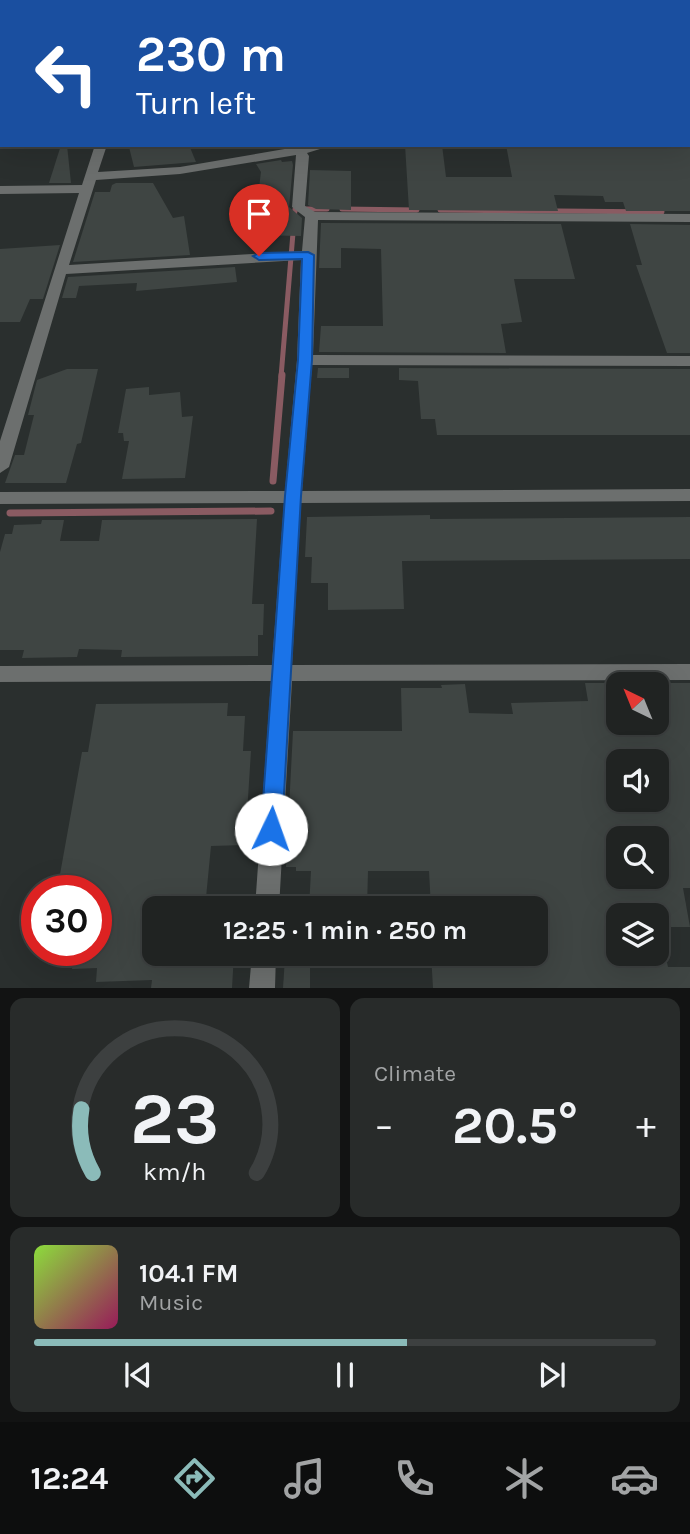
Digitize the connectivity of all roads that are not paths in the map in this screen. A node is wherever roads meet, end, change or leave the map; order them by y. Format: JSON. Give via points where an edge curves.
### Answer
{"nodes":[{"id":1,"x":100,"y":147,"type":"edge"},
{"id":2,"x":318,"y":147,"type":"edge"},
{"id":3,"x":299,"y":151,"type":"junction"},
{"id":4,"x":89,"y":183,"type":"junction"},
{"id":5,"x":0,"y":190,"type":"edge"},
{"id":6,"x":305,"y":211,"type":"junction"},
{"id":7,"x":690,"y":218,"type":"edge"},
{"id":8,"x":304,"y":255,"type":"junction"},
{"id":9,"x":61,"y":270,"type":"junction"},
{"id":10,"x":305,"y":360,"type":"junction"},
{"id":11,"x":690,"y":362,"type":"edge"},
{"id":12,"x":0,"y":467,"type":"edge"},
{"id":13,"x":690,"y":495,"type":"edge"},
{"id":14,"x":293,"y":496,"type":"junction"},
{"id":15,"x":0,"y":498,"type":"edge"},
{"id":16,"x":281,"y":671,"type":"junction"},
{"id":17,"x":690,"y":672,"type":"edge"},
{"id":18,"x":0,"y":674,"type":"edge"},
{"id":19,"x":268,"y":896,"type":"edge"},
{"id":20,"x":263,"y":966,"type":"edge"},
{"id":21,"x":262,"y":988,"type":"edge"}],
"edges":[{"from":1,"to":4,"type":"street"},
{"from":2,"to":3,"type":"street"},
{"from":3,"to":4,"type":"street"},
{"from":3,"to":6,"type":"street"},
{"from":4,"to":5,"type":"street"},
{"from":4,"to":9,"type":"street"},
{"from":6,"to":7,"type":"street"},
{"from":6,"to":8,"type":"street"},
{"from":8,"to":9,"type":"street"},
{"from":8,"to":10,"type":"street"},
{"from":9,"to":12,"type":"street"},
{"from":10,"to":11,"type":"street"},
{"from":10,"to":14,"type":"street"},
{"from":13,"to":14,"type":"street"},
{"from":14,"to":15,"type":"street"},
{"from":14,"to":16,"type":"street"},
{"from":16,"to":17,"type":"street"},
{"from":16,"to":18,"type":"street"},
{"from":16,"to":19,"type":"street"},
{"from":20,"to":21,"type":"street"}]}
